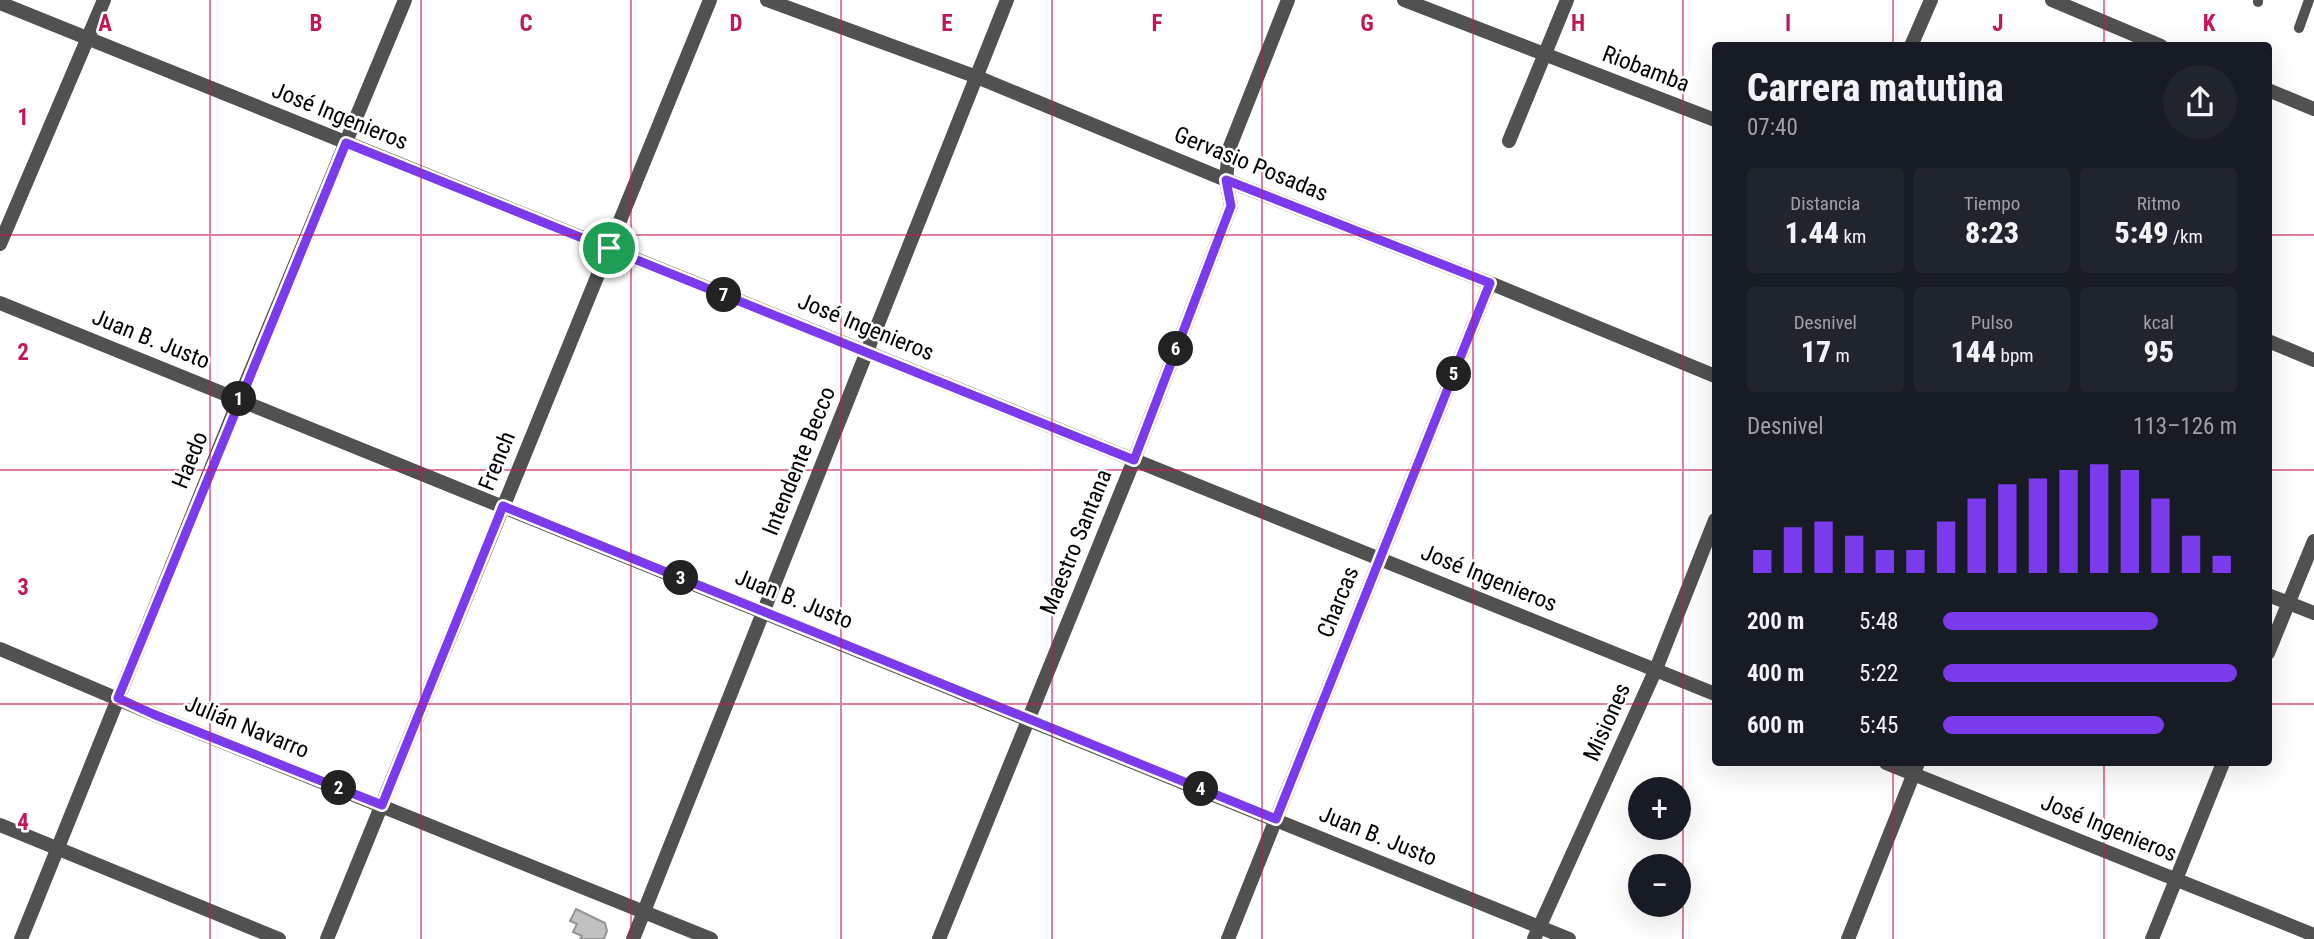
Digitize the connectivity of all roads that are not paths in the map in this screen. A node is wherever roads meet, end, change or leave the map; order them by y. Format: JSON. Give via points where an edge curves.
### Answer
{"nodes":[{"id":1,"x":104,"y":0,"type":"edge"},
{"id":2,"x":405,"y":0,"type":"edge"},
{"id":3,"x":710,"y":0,"type":"edge"},
{"id":4,"x":768,"y":0,"type":"edge"},
{"id":5,"x":1007,"y":0,"type":"edge"},
{"id":6,"x":1288,"y":0,"type":"edge"},
{"id":7,"x":1404,"y":0,"type":"edge"},
{"id":8,"x":1567,"y":0,"type":"edge"},
{"id":9,"x":1931,"y":0,"type":"edge"},
{"id":10,"x":2052,"y":0,"type":"edge"},
{"id":11,"x":2309,"y":0,"type":"edge"},
{"id":12,"x":0,"y":3,"type":"edge"},
{"id":13,"x":2299,"y":28,"type":"dead end"},
{"id":14,"x":88,"y":38,"type":"junction"},
{"id":15,"x":1914,"y":42,"type":"edge"},
{"id":16,"x":2152,"y":42,"type":"edge"},
{"id":17,"x":1545,"y":54,"type":"junction"},
{"id":18,"x":976,"y":77,"type":"junction"},
{"id":19,"x":2272,"y":92,"type":"edge"},
{"id":20,"x":2314,"y":108,"type":"edge"},
{"id":21,"x":1712,"y":119,"type":"edge"},
{"id":22,"x":1509,"y":141,"type":"dead end"},
{"id":23,"x":346,"y":143,"type":"junction"},
{"id":24,"x":1226,"y":180,"type":"junction"},
{"id":25,"x":0,"y":244,"type":"edge"},
{"id":26,"x":609,"y":248,"type":"junction"},
{"id":27,"x":1490,"y":283,"type":"junction"},
{"id":28,"x":0,"y":303,"type":"edge"},
{"id":29,"x":2272,"y":343,"type":"edge"},
{"id":30,"x":867,"y":352,"type":"junction"},
{"id":31,"x":2314,"y":360,"type":"edge"},
{"id":32,"x":1712,"y":375,"type":"edge"},
{"id":33,"x":239,"y":399,"type":"junction"},
{"id":34,"x":1134,"y":460,"type":"junction"},
{"id":35,"x":503,"y":506,"type":"junction"},
{"id":36,"x":1712,"y":528,"type":"edge"},
{"id":37,"x":2314,"y":541,"type":"edge"},
{"id":38,"x":1380,"y":559,"type":"junction"},
{"id":39,"x":2272,"y":597,"type":"edge"},
{"id":40,"x":2288,"y":603,"type":"junction"},
{"id":41,"x":764,"y":611,"type":"junction"},
{"id":42,"x":2314,"y":613,"type":"edge"},
{"id":43,"x":2272,"y":643,"type":"edge"},
{"id":44,"x":0,"y":649,"type":"edge"},
{"id":45,"x":1656,"y":669,"type":"junction"},
{"id":46,"x":1712,"y":693,"type":"edge"},
{"id":47,"x":118,"y":698,"type":"junction"},
{"id":48,"x":1028,"y":719,"type":"junction"},
{"id":49,"x":2222,"y":766,"type":"edge"},
{"id":50,"x":1916,"y":769,"type":"edge"},
{"id":51,"x":382,"y":805,"type":"junction"},
{"id":52,"x":1276,"y":819,"type":"junction"},
{"id":53,"x":0,"y":825,"type":"edge"},
{"id":54,"x":58,"y":849,"type":"junction"},
{"id":55,"x":2176,"y":880,"type":"junction"},
{"id":56,"x":644,"y":912,"type":"junction"},
{"id":57,"x":1536,"y":932,"type":"edge"},
{"id":58,"x":2314,"y":935,"type":"edge"},
{"id":59,"x":21,"y":939,"type":"edge"},
{"id":60,"x":279,"y":939,"type":"edge"},
{"id":61,"x":327,"y":939,"type":"edge"},
{"id":62,"x":633,"y":939,"type":"edge"},
{"id":63,"x":711,"y":939,"type":"edge"},
{"id":64,"x":939,"y":939,"type":"edge"},
{"id":65,"x":1228,"y":939,"type":"edge"},
{"id":66,"x":1569,"y":939,"type":"edge"},
{"id":67,"x":1848,"y":939,"type":"edge"},
{"id":68,"x":2152,"y":939,"type":"edge"}],
"edges":[{"from":1,"to":14,"type":"street"},
{"from":2,"to":23,"type":"street","name":"Haedo"},
{"from":3,"to":26,"type":"street","name":"French"},
{"from":4,"to":18,"type":"street","name":"Gervasio Posadas"},
{"from":5,"to":18,"type":"street","name":"Intendente Becco"},
{"from":6,"to":24,"type":"street","name":"Maestro Santana","via":[[1229,149]]},
{"from":7,"to":17,"type":"street","name":"Riobamba"},
{"from":8,"to":17,"type":"street"},
{"from":9,"to":15,"type":"street"},
{"from":10,"to":16,"type":"street"},
{"from":11,"to":13,"type":"lane"},
{"from":12,"to":14,"type":"street","name":"José Ingenieros"},
{"from":14,"to":23,"type":"street","name":"José Ingenieros"},
{"from":14,"to":25,"type":"street"},
{"from":17,"to":21,"type":"street","name":"Riobamba"},
{"from":17,"to":22,"type":"street"},
{"from":18,"to":24,"type":"street","name":"Gervasio Posadas"},
{"from":18,"to":30,"type":"street","name":"Intendente Becco"},
{"from":19,"to":20,"type":"street"},
{"from":23,"to":26,"type":"street","name":"José Ingenieros"},
{"from":23,"to":33,"type":"street","name":"Haedo"},
{"from":24,"to":27,"type":"street","name":"Gervasio Posadas"},
{"from":24,"to":34,"type":"street","name":"Maestro Santana","via":[[1231,206]]},
{"from":26,"to":30,"type":"street","name":"José Ingenieros"},
{"from":26,"to":35,"type":"street","name":"French"},
{"from":27,"to":32,"type":"street","name":"Gervasio Posadas"},
{"from":27,"to":38,"type":"street","name":"Charcas"},
{"from":28,"to":33,"type":"street","name":"Juan B. Justo"},
{"from":29,"to":31,"type":"street"},
{"from":30,"to":34,"type":"street","name":"José Ingenieros"},
{"from":30,"to":41,"type":"street","name":"Intendente Becco"},
{"from":33,"to":35,"type":"street","name":"Juan B. Justo"},
{"from":33,"to":47,"type":"street","name":"Haedo"},
{"from":34,"to":38,"type":"street","name":"José Ingenieros"},
{"from":34,"to":48,"type":"street","name":"Maestro Santana"},
{"from":35,"to":41,"type":"street","name":"Juan B. Justo"},
{"from":35,"to":51,"type":"street","name":"French"},
{"from":36,"to":45,"type":"street","name":"Misiones"},
{"from":37,"to":40,"type":"street"},
{"from":38,"to":45,"type":"street","name":"José Ingenieros"},
{"from":38,"to":52,"type":"street","name":"Charcas"},
{"from":39,"to":40,"type":"street"},
{"from":40,"to":42,"type":"street"},
{"from":40,"to":43,"type":"street"},
{"from":41,"to":48,"type":"street","name":"Juan B. Justo"},
{"from":41,"to":56,"type":"street","name":"Intendente Becco"},
{"from":44,"to":47,"type":"street","name":"Julián Navarro"},
{"from":45,"to":46,"type":"street","name":"José Ingenieros"},
{"from":45,"to":57,"type":"street","name":"Misiones"},
{"from":47,"to":51,"type":"street","name":"Julián Navarro"},
{"from":47,"to":54,"type":"street","name":"Haedo"},
{"from":48,"to":52,"type":"street","name":"Juan B. Justo"},
{"from":48,"to":64,"type":"street","name":"Maestro Santana"},
{"from":49,"to":55,"type":"street"},
{"from":50,"to":55,"type":"street","name":"José Ingenieros"},
{"from":50,"to":67,"type":"street"},
{"from":51,"to":56,"type":"street","name":"Julián Navarro"},
{"from":51,"to":61,"type":"street","name":"French"},
{"from":52,"to":57,"type":"street","name":"Juan B. Justo"},
{"from":52,"to":65,"type":"street","name":"Charcas"},
{"from":53,"to":54,"type":"street"},
{"from":54,"to":59,"type":"street","name":"Haedo"},
{"from":54,"to":60,"type":"street"},
{"from":55,"to":58,"type":"street","name":"José Ingenieros"},
{"from":55,"to":68,"type":"street"},
{"from":56,"to":62,"type":"street","name":"Intendente Becco"},
{"from":56,"to":63,"type":"street","name":"Julián Navarro"},
{"from":57,"to":66,"type":"street","name":"Juan B. Justo"}]}
